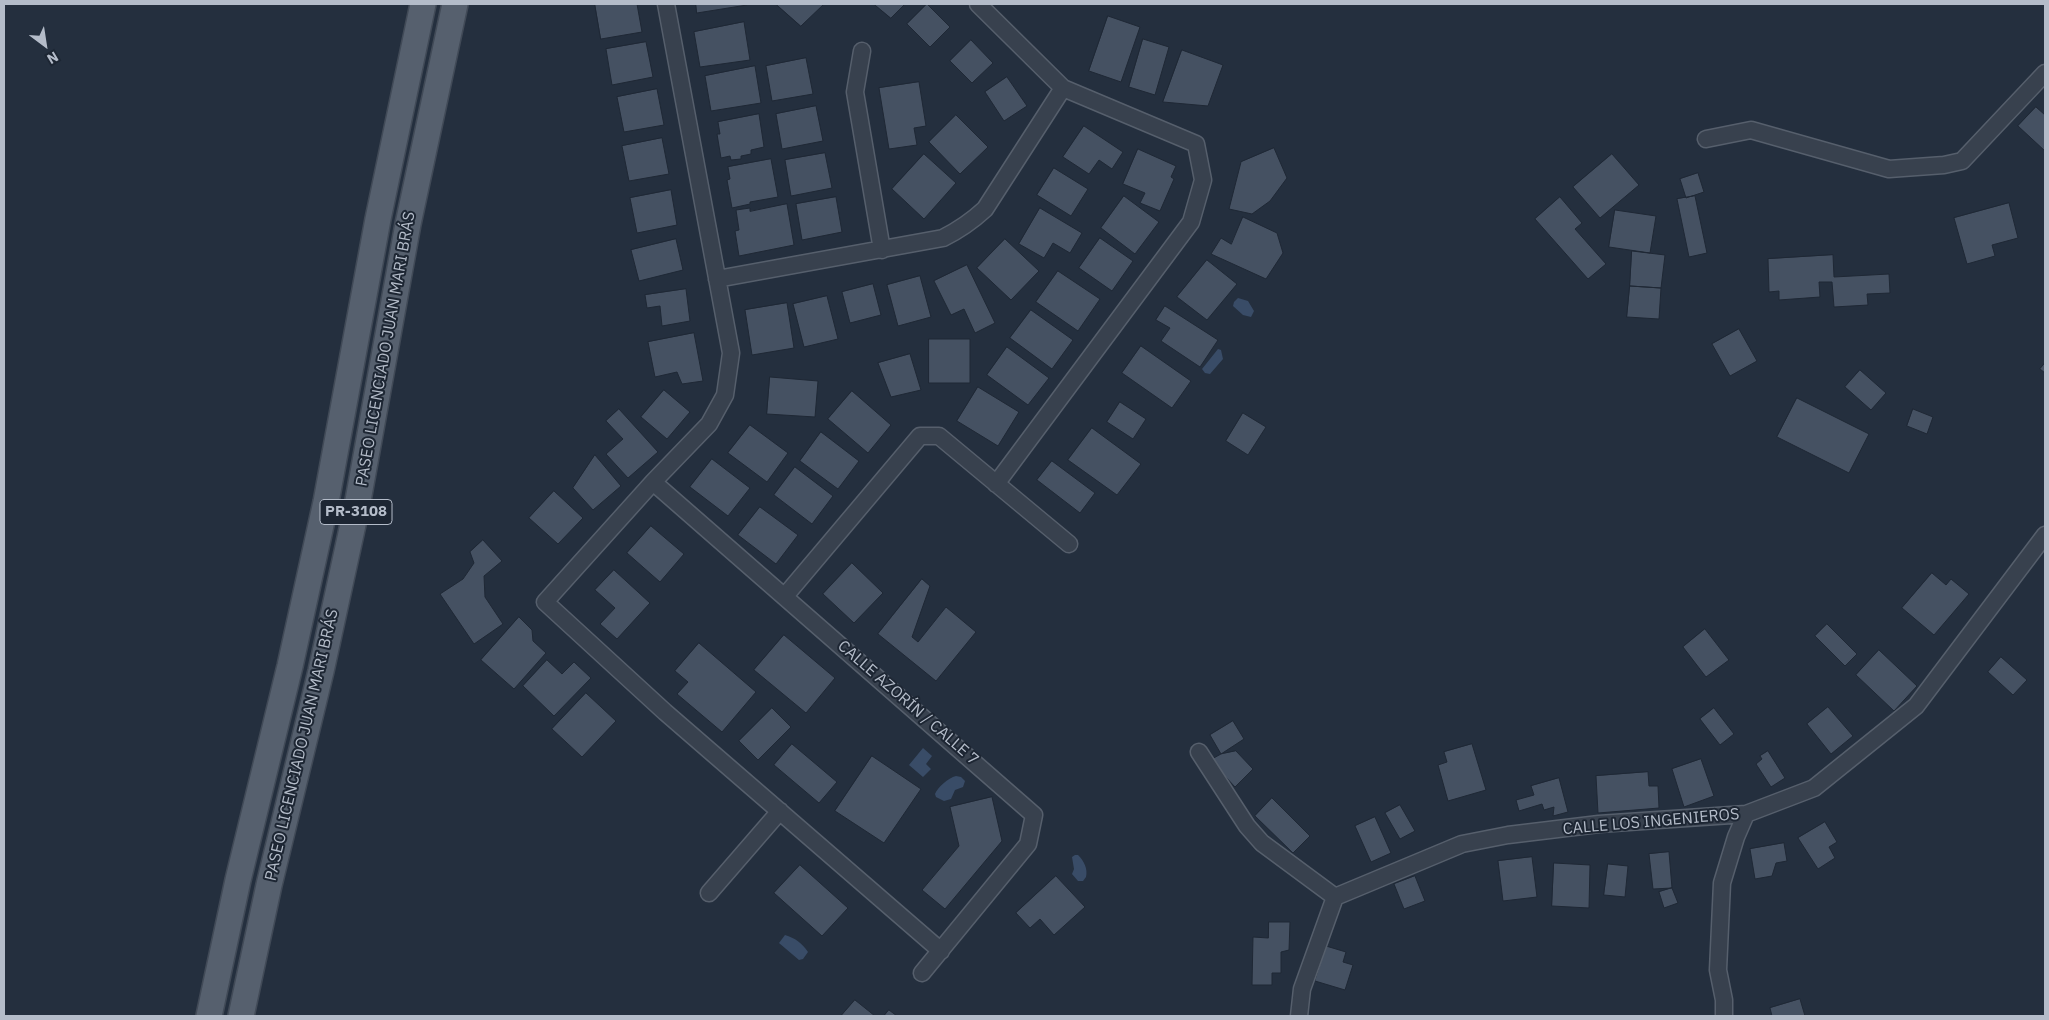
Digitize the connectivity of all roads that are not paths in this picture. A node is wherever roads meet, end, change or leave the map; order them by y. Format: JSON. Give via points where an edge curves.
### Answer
{"nodes":[{"id":1,"x":423,"y":4,"type":"edge"},
{"id":2,"x":455,"y":4,"type":"edge"},
{"id":3,"x":666,"y":4,"type":"edge"},
{"id":4,"x":978,"y":4,"type":"edge"},
{"id":5,"x":862,"y":51,"type":"dead end"},
{"id":6,"x":2045,"y":73,"type":"edge"},
{"id":7,"x":1063,"y":88,"type":"junction"},
{"id":8,"x":1706,"y":139,"type":"dead end"},
{"id":9,"x":882,"y":250,"type":"junction"},
{"id":10,"x":717,"y":279,"type":"junction"},
{"id":11,"x":653,"y":482,"type":"junction"},
{"id":12,"x":996,"y":484,"type":"junction"},
{"id":13,"x":2045,"y":535,"type":"edge"},
{"id":14,"x":1069,"y":544,"type":"dead end"},
{"id":15,"x":785,"y":596,"type":"junction"},
{"id":16,"x":1199,"y":752,"type":"dead end"},
{"id":17,"x":780,"y":811,"type":"junction"},
{"id":18,"x":1746,"y":814,"type":"junction"},
{"id":19,"x":709,"y":893,"type":"dead end"},
{"id":20,"x":1335,"y":897,"type":"junction"},
{"id":21,"x":941,"y":951,"type":"junction"},
{"id":22,"x":922,"y":973,"type":"dead end"},
{"id":23,"x":210,"y":1016,"type":"edge"},
{"id":24,"x":241,"y":1016,"type":"edge"},
{"id":25,"x":1299,"y":1016,"type":"edge"},
{"id":26,"x":1724,"y":1016,"type":"edge"}],
"edges":[{"from":1,"to":23,"type":"main road","name":"PASEO LICENCIADO JUAN MARI BRÁS","number":"PR-3108","via":[[378,219],[326,502],[238,880]]},
{"from":2,"to":24,"type":"main road","name":"PASEO LICENCIADO JUAN MARI BRÁS","number":"PR-3108","via":[[408,224],[357,506]]},
{"from":3,"to":10,"type":"street"},
{"from":4,"to":7,"type":"street"},
{"from":5,"to":9,"type":"street","via":[[855,92]]},
{"from":6,"to":8,"type":"street","via":[[1962,161],[1944,165],[1889,169],[1751,130]]},
{"from":7,"to":9,"type":"street","via":[[985,209],[972,221],[943,238]]},
{"from":7,"to":12,"type":"street","via":[[1196,144],[1203,180],[1191,222]]},
{"from":9,"to":10,"type":"street"},
{"from":10,"to":11,"type":"street","via":[[731,353],[725,394],[709,424]]},
{"from":11,"to":15,"type":"street","name":"CALLE AZORÍN / CALLE 7"},
{"from":11,"to":17,"type":"street","via":[[545,602]]},
{"from":12,"to":14,"type":"street"},
{"from":12,"to":15,"type":"street","via":[[939,436],[920,436]]},
{"from":13,"to":18,"type":"street","name":"CALLE LOS INGENIEROS","via":[[1916,706],[1814,788]]},
{"from":15,"to":21,"type":"street","name":"CALLE AZORÍN / CALLE 7","via":[[1034,814],[1028,844]]},
{"from":16,"to":20,"type":"street","via":[[1247,826],[1262,843]]},
{"from":17,"to":19,"type":"street"},
{"from":17,"to":21,"type":"street"},
{"from":18,"to":20,"type":"street","name":"CALLE LOS INGENIEROS","via":[[1599,824],[1462,844]]},
{"from":18,"to":26,"type":"street","via":[[1722,883],[1718,970]]},
{"from":20,"to":25,"type":"street","via":[[1302,989]]},
{"from":21,"to":22,"type":"street","name":"CALLE AZORÍN / CALLE 7"}]}
